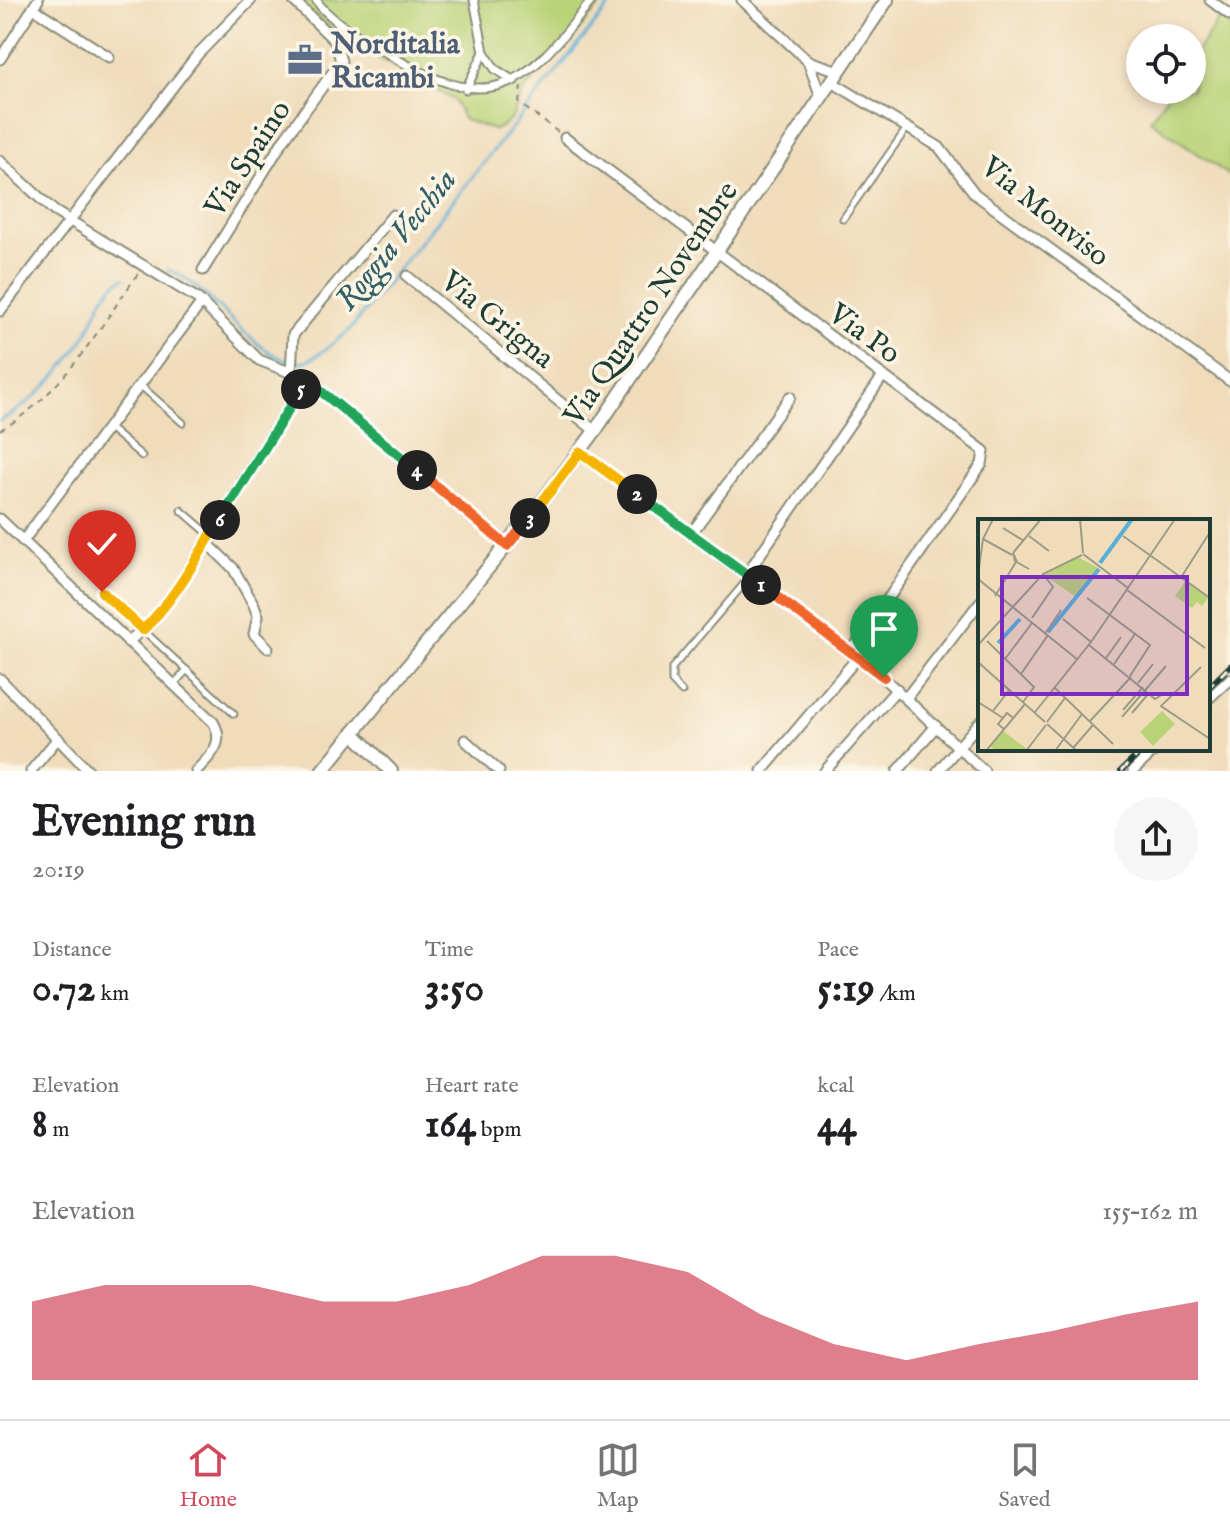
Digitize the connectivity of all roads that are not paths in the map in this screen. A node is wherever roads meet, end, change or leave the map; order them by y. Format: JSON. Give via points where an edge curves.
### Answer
{"nodes":[{"id":1,"x":251,"y":0,"type":"edge"},
{"id":2,"x":316,"y":0,"type":"edge"},
{"id":3,"x":474,"y":0,"type":"edge"},
{"id":4,"x":592,"y":0,"type":"edge"},
{"id":5,"x":742,"y":0,"type":"edge"},
{"id":6,"x":887,"y":0,"type":"edge"},
{"id":7,"x":1210,"y":0,"type":"edge"},
{"id":8,"x":295,"y":1,"type":"edge"},
{"id":9,"x":35,"y":4,"type":"edge"},
{"id":10,"x":1230,"y":15,"type":"edge"},
{"id":11,"x":484,"y":52,"type":"junction"},
{"id":12,"x":109,"y":57,"type":"dead end"},
{"id":13,"x":0,"y":59,"type":"edge"},
{"id":14,"x":808,"y":61,"type":"junction"},
{"id":15,"x":835,"y":76,"type":"junction"},
{"id":16,"x":516,"y":79,"type":"junction"},
{"id":17,"x":466,"y":89,"type":"junction"},
{"id":18,"x":821,"y":97,"type":"junction"},
{"id":19,"x":908,"y":127,"type":"junction"},
{"id":20,"x":565,"y":138,"type":"road end"},
{"id":21,"x":0,"y":161,"type":"edge"},
{"id":22,"x":393,"y":215,"type":"dead end"},
{"id":23,"x":843,"y":219,"type":"dead end"},
{"id":24,"x":70,"y":221,"type":"junction"},
{"id":25,"x":715,"y":253,"type":"junction"},
{"id":26,"x":203,"y":270,"type":"dead end"},
{"id":27,"x":407,"y":276,"type":"dead end"},
{"id":28,"x":202,"y":302,"type":"junction"},
{"id":29,"x":0,"y":311,"type":"edge"},
{"id":30,"x":292,"y":365,"type":"junction"},
{"id":31,"x":883,"y":376,"type":"junction"},
{"id":32,"x":306,"y":379,"type":"junction"},
{"id":33,"x":1230,"y":381,"type":"edge"},
{"id":34,"x":140,"y":385,"type":"junction"},
{"id":35,"x":790,"y":397,"type":"dead end"},
{"id":36,"x":183,"y":423,"type":"dead end"},
{"id":37,"x":108,"y":427,"type":"junction"},
{"id":38,"x":595,"y":431,"type":"junction"},
{"id":39,"x":580,"y":452,"type":"junction"},
{"id":40,"x":142,"y":456,"type":"dead end"},
{"id":41,"x":181,"y":510,"type":"dead end"},
{"id":42,"x":0,"y":519,"type":"edge"},
{"id":43,"x":691,"y":534,"type":"junction"},
{"id":44,"x":208,"y":538,"type":"junction"},
{"id":45,"x":23,"y":541,"type":"junction"},
{"id":46,"x":507,"y":546,"type":"junction"},
{"id":47,"x":748,"y":576,"type":"junction"},
{"id":48,"x":102,"y":592,"type":"dead end"},
{"id":49,"x":978,"y":605,"type":"edge"},
{"id":50,"x":143,"y":630,"type":"junction"},
{"id":51,"x":128,"y":642,"type":"junction"},
{"id":52,"x":268,"y":648,"type":"dead end"},
{"id":53,"x":854,"y":655,"type":"junction"},
{"id":54,"x":187,"y":670,"type":"junction"},
{"id":55,"x":0,"y":679,"type":"edge"},
{"id":56,"x":1230,"y":679,"type":"edge"},
{"id":57,"x":174,"y":685,"type":"junction"},
{"id":58,"x":897,"y":689,"type":"junction"},
{"id":59,"x":682,"y":692,"type":"dead end"},
{"id":60,"x":1210,"y":697,"type":"edge"},
{"id":61,"x":906,"y":698,"type":"junction"},
{"id":62,"x":234,"y":714,"type":"dead end"},
{"id":63,"x":978,"y":724,"type":"edge"},
{"id":64,"x":936,"y":726,"type":"junction"},
{"id":65,"x":353,"y":733,"type":"junction"},
{"id":66,"x":58,"y":738,"type":"junction"},
{"id":67,"x":465,"y":740,"type":"dead end"},
{"id":68,"x":959,"y":747,"type":"junction"},
{"id":69,"x":1154,"y":751,"type":"edge"},
{"id":70,"x":981,"y":770,"type":"edge"},
{"id":71,"x":31,"y":771,"type":"edge"},
{"id":72,"x":89,"y":771,"type":"edge"},
{"id":73,"x":196,"y":771,"type":"edge"},
{"id":74,"x":322,"y":771,"type":"edge"},
{"id":75,"x":391,"y":771,"type":"edge"},
{"id":76,"x":499,"y":771,"type":"edge"},
{"id":77,"x":762,"y":771,"type":"edge"},
{"id":78,"x":825,"y":771,"type":"edge"},
{"id":79,"x":898,"y":771,"type":"edge"},
{"id":80,"x":938,"y":771,"type":"edge"},
{"id":81,"x":1133,"y":771,"type":"edge"}],
"edges":[{"from":1,"to":24,"type":"street","via":[[198,54]]},
{"from":2,"to":17,"type":"street","via":[[398,59]]},
{"from":3,"to":11,"type":"street"},
{"from":4,"to":16,"type":"street"},
{"from":5,"to":14,"type":"street"},
{"from":6,"to":15,"type":"street","name":"Via Quattro Novembre"},
{"from":7,"to":10,"type":"street"},
{"from":8,"to":26,"type":"street","name":"Via Spaino","via":[[338,45],[340,64],[283,141]]},
{"from":9,"to":12,"type":"street"},
{"from":9,"to":13,"type":"street"},
{"from":11,"to":16,"type":"street","via":[[495,69]]},
{"from":11,"to":17,"type":"street"},
{"from":14,"to":15,"type":"street","name":"Via Monviso"},
{"from":14,"to":18,"type":"street"},
{"from":15,"to":18,"type":"street","name":"Via Quattro Novembre"},
{"from":15,"to":19,"type":"street","name":"Via Monviso"},
{"from":16,"to":17,"type":"street","via":[[495,88]]},
{"from":18,"to":25,"type":"street","name":"Via Quattro Novembre"},
{"from":19,"to":23,"type":"lane"},
{"from":19,"to":33,"type":"street","name":"Via Monviso","via":[[946,153],[980,198]]},
{"from":20,"to":25,"type":"street","name":"Via Po"},
{"from":21,"to":24,"type":"street"},
{"from":22,"to":30,"type":"street","via":[[294,333]]},
{"from":24,"to":28,"type":"street"},
{"from":24,"to":29,"type":"street"},
{"from":25,"to":31,"type":"street","name":"Via Po"},
{"from":25,"to":38,"type":"street","name":"Via Quattro Novembre"},
{"from":27,"to":38,"type":"street","name":"Via Grigna"},
{"from":28,"to":30,"type":"street","via":[[256,358]]},
{"from":28,"to":34,"type":"street"},
{"from":30,"to":32,"type":"street"},
{"from":31,"to":47,"type":"street"},
{"from":31,"to":53,"type":"street","name":"Via Po","via":[[985,454]]},
{"from":32,"to":44,"type":"street"},
{"from":32,"to":46,"type":"street"},
{"from":34,"to":36,"type":"lane"},
{"from":34,"to":37,"type":"street"},
{"from":35,"to":43,"type":"street"},
{"from":37,"to":40,"type":"lane"},
{"from":37,"to":45,"type":"street"},
{"from":38,"to":39,"type":"street","name":"Via Quattro Novembre"},
{"from":39,"to":43,"type":"street"},
{"from":39,"to":46,"type":"street","name":"Via Quattro Novembre"},
{"from":41,"to":44,"type":"lane"},
{"from":42,"to":45,"type":"street"},
{"from":43,"to":47,"type":"street"},
{"from":44,"to":50,"type":"street"},
{"from":44,"to":52,"type":"street","via":[[240,580],[257,613],[254,634]]},
{"from":45,"to":51,"type":"street"},
{"from":46,"to":65,"type":"street","name":"Via Quattro Novembre"},
{"from":47,"to":53,"type":"street"},
{"from":47,"to":59,"type":"lane","via":[[672,668],[672,681]]},
{"from":48,"to":50,"type":"lane"},
{"from":49,"to":61,"type":"street"},
{"from":50,"to":51,"type":"street"},
{"from":50,"to":54,"type":"lane"},
{"from":51,"to":57,"type":"street"},
{"from":53,"to":58,"type":"street"},
{"from":53,"to":77,"type":"street"},
{"from":54,"to":57,"type":"lane"},
{"from":54,"to":62,"type":"lane"},
{"from":55,"to":66,"type":"street"},
{"from":56,"to":60,"type":"street"},
{"from":57,"to":73,"type":"street","via":[[218,732],[216,749]]},
{"from":58,"to":61,"type":"street"},
{"from":58,"to":78,"type":"street"},
{"from":61,"to":64,"type":"street"},
{"from":63,"to":68,"type":"street"},
{"from":64,"to":68,"type":"street"},
{"from":64,"to":79,"type":"street"},
{"from":65,"to":74,"type":"street","name":"Via Quattro Novembre"},
{"from":65,"to":75,"type":"street"},
{"from":66,"to":71,"type":"street"},
{"from":66,"to":72,"type":"street"},
{"from":67,"to":76,"type":"street"},
{"from":68,"to":70,"type":"street"},
{"from":68,"to":80,"type":"street"},
{"from":69,"to":81,"type":"street"}]}
